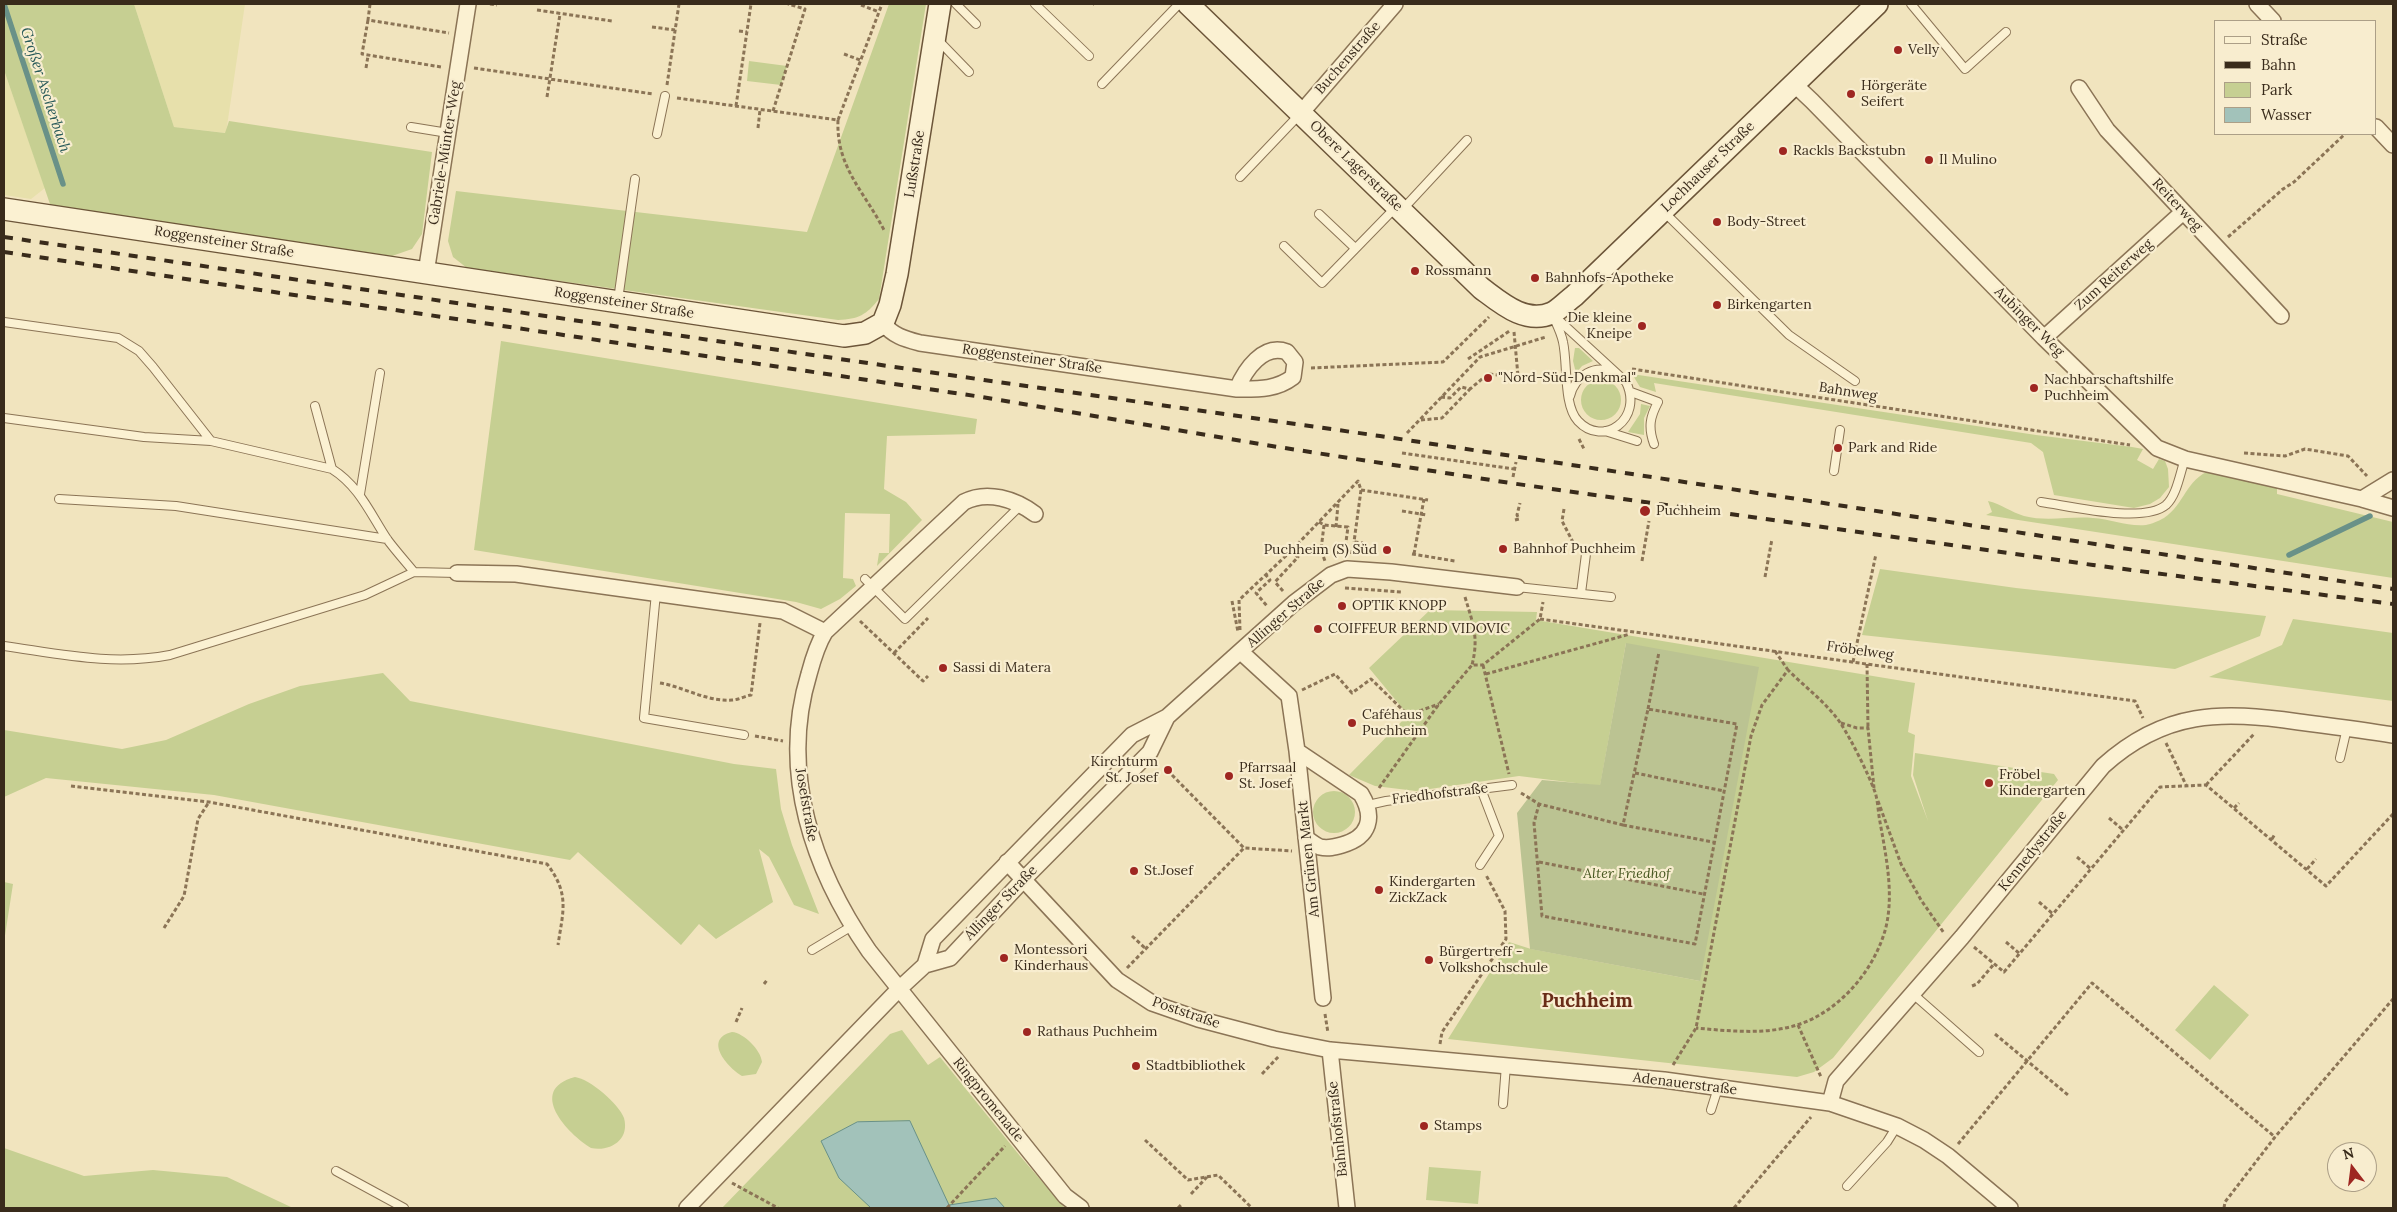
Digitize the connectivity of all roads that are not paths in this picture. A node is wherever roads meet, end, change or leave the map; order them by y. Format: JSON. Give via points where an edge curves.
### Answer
{"nodes":[{"id":1,"x":468,"y":4,"type":"edge"},
{"id":2,"x":940,"y":4,"type":"edge"},
{"id":3,"x":956,"y":4,"type":"edge"},
{"id":4,"x":1034,"y":4,"type":"edge"},
{"id":5,"x":1179,"y":4,"type":"edge"},
{"id":6,"x":1188,"y":4,"type":"edge"},
{"id":7,"x":1395,"y":4,"type":"edge"},
{"id":8,"x":1877,"y":4,"type":"edge"},
{"id":9,"x":1911,"y":4,"type":"edge"},
{"id":10,"x":2257,"y":4,"type":"edge"},
{"id":11,"x":2272,"y":20,"type":"edge"},
{"id":12,"x":976,"y":24,"type":"dead end"},
{"id":13,"x":2006,"y":32,"type":"dead end"},
{"id":14,"x":936,"y":37,"type":"junction"},
{"id":15,"x":1089,"y":56,"type":"dead end"},
{"id":16,"x":969,"y":72,"type":"dead end"},
{"id":17,"x":1102,"y":84,"type":"dead end"},
{"id":18,"x":1794,"y":84,"type":"junction"},
{"id":19,"x":2079,"y":88,"type":"dead end"},
{"id":20,"x":665,"y":96,"type":"road end"},
{"id":21,"x":1301,"y":113,"type":"junction"},
{"id":22,"x":411,"y":127,"type":"dead end"},
{"id":23,"x":2377,"y":128,"type":"edge"},
{"id":24,"x":448,"y":133,"type":"junction"},
{"id":25,"x":658,"y":134,"type":"dead end"},
{"id":26,"x":1467,"y":140,"type":"dead end"},
{"id":27,"x":2393,"y":145,"type":"edge"},
{"id":28,"x":1240,"y":177,"type":"dead end"},
{"id":29,"x":635,"y":179,"type":"dead end"},
{"id":30,"x":1400,"y":208,"type":"junction"},
{"id":31,"x":4,"y":209,"type":"edge"},
{"id":32,"x":1663,"y":211,"type":"junction"},
{"id":33,"x":2183,"y":212,"type":"junction"},
{"id":34,"x":1319,"y":214,"type":"dead end"},
{"id":35,"x":1284,"y":246,"type":"dead end"},
{"id":36,"x":1355,"y":248,"type":"junction"},
{"id":37,"x":426,"y":272,"type":"junction"},
{"id":38,"x":617,"y":302,"type":"junction"},
{"id":39,"x":1542,"y":314,"type":"junction"},
{"id":40,"x":2281,"y":316,"type":"dead end"},
{"id":41,"x":4,"y":322,"type":"edge"},
{"id":42,"x":883,"y":323,"type":"junction"},
{"id":43,"x":2044,"y":338,"type":"junction"},
{"id":44,"x":380,"y":373,"type":"dead end"},
{"id":45,"x":1618,"y":374,"type":"junction"},
{"id":46,"x":1855,"y":381,"type":"dead end"},
{"id":47,"x":1237,"y":389,"type":"junction"},
{"id":48,"x":1631,"y":392,"type":"junction"},
{"id":49,"x":1570,"y":404,"type":"junction"},
{"id":50,"x":315,"y":406,"type":"dead end"},
{"id":51,"x":4,"y":418,"type":"edge"},
{"id":52,"x":1840,"y":430,"type":"dead end"},
{"id":53,"x":1605,"y":431,"type":"junction"},
{"id":54,"x":211,"y":441,"type":"junction"},
{"id":55,"x":1636,"y":441,"type":"dead end"},
{"id":56,"x":1654,"y":444,"type":"dead end"},
{"id":57,"x":2185,"y":459,"type":"junction"},
{"id":58,"x":332,"y":469,"type":"junction"},
{"id":59,"x":1834,"y":471,"type":"dead end"},
{"id":60,"x":2393,"y":480,"type":"edge"},
{"id":61,"x":360,"y":494,"type":"junction"},
{"id":62,"x":59,"y":499,"type":"dead end"},
{"id":63,"x":2383,"y":501,"type":"edge"},
{"id":64,"x":2041,"y":502,"type":"dead end"},
{"id":65,"x":1022,"y":504,"type":"junction"},
{"id":66,"x":1035,"y":514,"type":"dead end"},
{"id":67,"x":387,"y":539,"type":"junction"},
{"id":68,"x":1586,"y":554,"type":"dead end"},
{"id":69,"x":414,"y":572,"type":"junction"},
{"id":70,"x":457,"y":574,"type":"joint"},
{"id":71,"x":869,"y":583,"type":"junction"},
{"id":72,"x":1517,"y":587,"type":"joint"},
{"id":73,"x":656,"y":592,"type":"junction"},
{"id":74,"x":1581,"y":593,"type":"junction"},
{"id":75,"x":1612,"y":597,"type":"dead end"},
{"id":76,"x":825,"y":632,"type":"junction"},
{"id":77,"x":4,"y":646,"type":"edge"},
{"id":78,"x":1241,"y":652,"type":"junction"},
{"id":79,"x":1167,"y":717,"type":"junction"},
{"id":80,"x":2347,"y":728,"type":"junction"},
{"id":81,"x":2393,"y":734,"type":"edge"},
{"id":82,"x":744,"y":735,"type":"road end"},
{"id":83,"x":1297,"y":751,"type":"junction"},
{"id":84,"x":2340,"y":758,"type":"dead end"},
{"id":85,"x":1512,"y":785,"type":"road end"},
{"id":86,"x":1482,"y":789,"type":"junction"},
{"id":87,"x":1368,"y":805,"type":"junction"},
{"id":88,"x":1307,"y":845,"type":"junction"},
{"id":89,"x":1007,"y":862,"type":"junction"},
{"id":90,"x":1480,"y":865,"type":"road end"},
{"id":91,"x":1024,"y":879,"type":"junction"},
{"id":92,"x":852,"y":926,"type":"junction"},
{"id":93,"x":812,"y":950,"type":"dead end"},
{"id":94,"x":924,"y":965,"type":"junction"},
{"id":95,"x":899,"y":989,"type":"junction"},
{"id":96,"x":1912,"y":994,"type":"junction"},
{"id":97,"x":1323,"y":998,"type":"road end"},
{"id":98,"x":1330,"y":1050,"type":"junction"},
{"id":99,"x":1979,"y":1052,"type":"dead end"},
{"id":100,"x":1506,"y":1066,"type":"junction"},
{"id":101,"x":1718,"y":1088,"type":"junction"},
{"id":102,"x":1824,"y":1102,"type":"junction"},
{"id":103,"x":1503,"y":1104,"type":"dead end"},
{"id":104,"x":1711,"y":1110,"type":"dead end"},
{"id":105,"x":1897,"y":1126,"type":"junction"},
{"id":106,"x":336,"y":1171,"type":"dead end"},
{"id":107,"x":1847,"y":1186,"type":"dead end"},
{"id":108,"x":404,"y":1208,"type":"edge"},
{"id":109,"x":688,"y":1208,"type":"edge"},
{"id":110,"x":1080,"y":1208,"type":"edge"},
{"id":111,"x":1347,"y":1208,"type":"edge"},
{"id":112,"x":2010,"y":1208,"type":"edge"}],
"edges":[{"from":1,"to":24,"type":"street","name":"Gabriele-Münter-Weg"},
{"from":2,"to":14,"type":"street","name":"Lußstraße"},
{"from":3,"to":12,"type":"lane"},
{"from":4,"to":15,"type":"lane"},
{"from":5,"to":17,"type":"lane"},
{"from":6,"to":21,"type":"street","name":"Obere Lagerstraße"},
{"from":7,"to":21,"type":"street","name":"Buchenstraße"},
{"from":8,"to":18,"type":"street","name":"Lochhauser Straße"},
{"from":9,"to":13,"type":"lane","via":[[1965,69]]},
{"from":10,"to":11,"type":"street"},
{"from":14,"to":16,"type":"lane"},
{"from":14,"to":42,"type":"street","name":"Lußstraße","via":[[902,246]]},
{"from":18,"to":32,"type":"street","name":"Lochhauser Straße"},
{"from":18,"to":43,"type":"street","name":"Aubinger Weg"},
{"from":19,"to":33,"type":"street","name":"Reiterweg","via":[[2107,130]]},
{"from":20,"to":25,"type":"lane"},
{"from":21,"to":28,"type":"lane"},
{"from":21,"to":30,"type":"street","name":"Obere Lagerstraße"},
{"from":22,"to":24,"type":"lane"},
{"from":23,"to":27,"type":"street"},
{"from":24,"to":37,"type":"street","name":"Gabriele-Münter-Weg"},
{"from":26,"to":30,"type":"lane"},
{"from":29,"to":38,"type":"lane"},
{"from":30,"to":36,"type":"lane"},
{"from":30,"to":39,"type":"street","name":"Obere Lagerstraße","via":[[1481,288],[1516,313]]},
{"from":31,"to":37,"type":"street","name":"Roggensteiner Straße"},
{"from":32,"to":39,"type":"street","name":"Lochhauser Straße","via":[[1574,296]]},
{"from":32,"to":46,"type":"lane","via":[[1789,335]]},
{"from":33,"to":40,"type":"street","name":"Reiterweg"},
{"from":33,"to":43,"type":"street","name":"Zum Reiterweg"},
{"from":34,"to":36,"type":"lane"},
{"from":35,"to":36,"type":"lane","via":[[1322,283]]},
{"from":37,"to":38,"type":"street","name":"Roggensteiner Straße"},
{"from":38,"to":42,"type":"street","name":"Roggensteiner Straße","via":[[844,336],[865,333]]},
{"from":39,"to":45,"type":"lane"},
{"from":39,"to":49,"type":"lane","via":[[1563,343]]},
{"from":41,"to":54,"type":"lane","via":[[118,338],[139,352]]},
{"from":42,"to":47,"type":"street","name":"Roggensteiner Straße","via":[[902,339],[920,343]]},
{"from":43,"to":57,"type":"street","name":"Aubinger Weg","via":[[2157,448]]},
{"from":44,"to":61,"type":"lane"},
{"from":45,"to":48,"type":"lane"},
{"from":45,"to":49,"type":"lane","via":[[1598,369],[1588,372],[1573,385]]},
{"from":47,"to":47,"type":"street","name":"Roggensteiner Straße","via":[[1254,362],[1268,352],[1287,352],[1295,362],[1293,377],[1282,386]]},
{"from":48,"to":53,"type":"lane","via":[[1632,402],[1623,422]]},
{"from":48,"to":56,"type":"lane","via":[[1658,402],[1649,426]]},
{"from":49,"to":53,"type":"lane","via":[[1573,414],[1586,428]]},
{"from":50,"to":58,"type":"lane"},
{"from":51,"to":54,"type":"lane"},
{"from":52,"to":59,"type":"lane"},
{"from":53,"to":55,"type":"lane"},
{"from":54,"to":58,"type":"lane"},
{"from":57,"to":63,"type":"street","name":"Aubinger Weg"},
{"from":57,"to":64,"type":"lane","via":[[2173,496],[2166,505],[2152,513],[2135,515]]},
{"from":58,"to":61,"type":"lane","via":[[344,476]]},
{"from":60,"to":63,"type":"street"},
{"from":61,"to":67,"type":"lane"},
{"from":62,"to":67,"type":"lane","via":[[176,506]]},
{"from":65,"to":66,"type":"street"},
{"from":65,"to":71,"type":"street","name":"Josefstraße","via":[[990,496],[975,496]]},
{"from":65,"to":71,"type":"lane","via":[[905,618]]},
{"from":67,"to":69,"type":"lane"},
{"from":68,"to":74,"type":"lane"},
{"from":69,"to":70,"type":"lane"},
{"from":69,"to":77,"type":"lane","via":[[365,595],[153,658],[111,661]]},
{"from":70,"to":73,"type":"street","via":[[516,574]]},
{"from":71,"to":76,"type":"street","name":"Josefstraße","via":[[849,610]]},
{"from":72,"to":74,"type":"lane"},
{"from":72,"to":78,"type":"street","name":"Allinger Straße","via":[[1347,569],[1322,581]]},
{"from":73,"to":76,"type":"street","via":[[783,611]]},
{"from":73,"to":82,"type":"lane","via":[[644,718]]},
{"from":74,"to":75,"type":"lane"},
{"from":76,"to":92,"type":"street","name":"Josefstraße","via":[[802,695],[798,743],[803,798],[814,849],[835,898]]},
{"from":78,"to":79,"type":"street","name":"Allinger Straße"},
{"from":78,"to":83,"type":"street","name":"Am Grünen Markt","via":[[1289,696]]},
{"from":79,"to":89,"type":"street","name":"Allinger Straße","via":[[1132,735]]},
{"from":79,"to":91,"type":"street","name":"Allinger Straße","via":[[1150,752]]},
{"from":80,"to":81,"type":"street","name":"Kennedystraße"},
{"from":80,"to":84,"type":"lane"},
{"from":80,"to":96,"type":"street","name":"Kennedystraße","via":[[2257,716],[2206,716],[2158,728],[2118,752]]},
{"from":83,"to":87,"type":"street","via":[[1361,794]]},
{"from":83,"to":88,"type":"street","name":"Am Grünen Markt"},
{"from":85,"to":86,"type":"lane","name":"Friedhofstraße"},
{"from":86,"to":87,"type":"lane","name":"Friedhofstraße"},
{"from":86,"to":90,"type":"lane","via":[[1499,836]]},
{"from":87,"to":88,"type":"street","via":[[1370,819],[1363,834],[1351,842],[1331,848]]},
{"from":88,"to":97,"type":"street","name":"Am Grünen Markt"},
{"from":89,"to":91,"type":"street","name":"Poststraße"},
{"from":89,"to":94,"type":"street","name":"Allinger Straße","via":[[933,939]]},
{"from":91,"to":94,"type":"street","name":"Allinger Straße","via":[[950,958]]},
{"from":91,"to":98,"type":"street","name":"Poststraße","via":[[1117,980],[1152,1003],[1198,1019]]},
{"from":92,"to":93,"type":"lane"},
{"from":92,"to":95,"type":"street","name":"Josefstraße"},
{"from":94,"to":95,"type":"street","name":"Allinger Straße"},
{"from":95,"to":109,"type":"street","name":"Allinger Straße"},
{"from":95,"to":110,"type":"street","name":"Ringpromenade","via":[[1065,1196]]},
{"from":96,"to":99,"type":"lane"},
{"from":96,"to":102,"type":"street","name":"Kennedystraße","via":[[1836,1081]]},
{"from":98,"to":100,"type":"street","name":"Adenauerstraße"},
{"from":98,"to":111,"type":"street","name":"Bahnhofstraße"},
{"from":100,"to":101,"type":"street","name":"Adenauerstraße"},
{"from":100,"to":103,"type":"lane"},
{"from":101,"to":102,"type":"street","name":"Adenauerstraße"},
{"from":101,"to":104,"type":"lane"},
{"from":102,"to":105,"type":"street","name":"Adenauerstraße"},
{"from":105,"to":107,"type":"lane","via":[[1887,1142]]},
{"from":105,"to":112,"type":"street","name":"Adenauerstraße","via":[[1948,1156]]},
{"from":106,"to":108,"type":"lane"}]}
